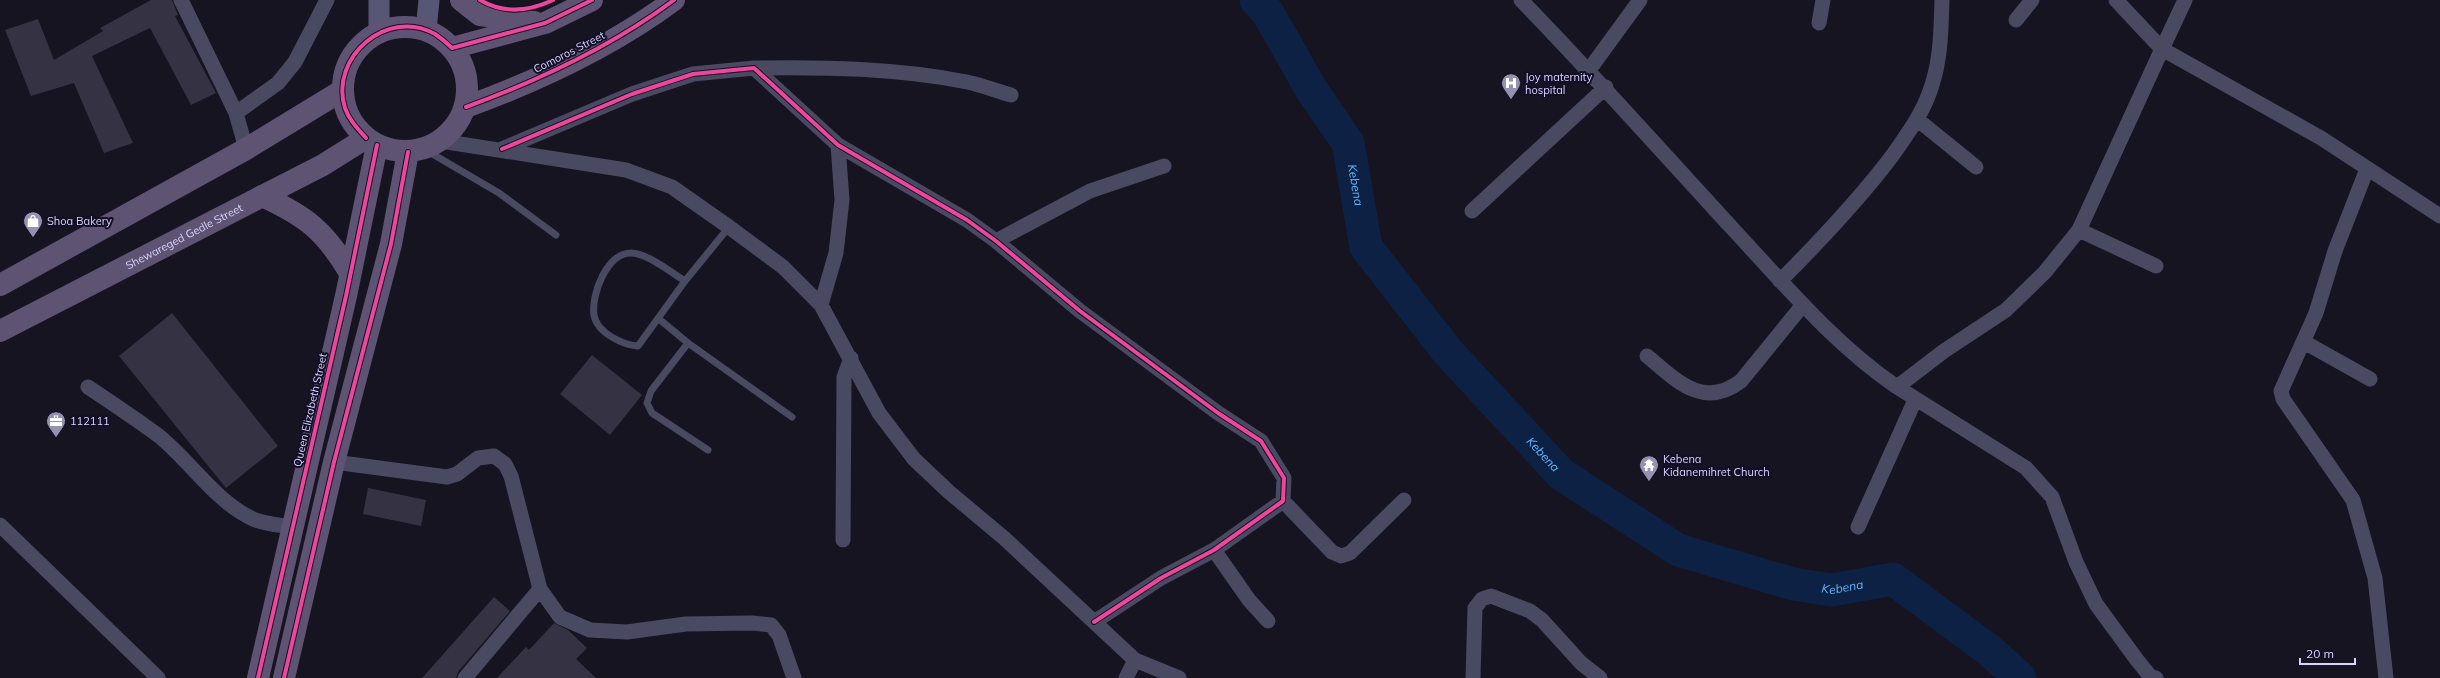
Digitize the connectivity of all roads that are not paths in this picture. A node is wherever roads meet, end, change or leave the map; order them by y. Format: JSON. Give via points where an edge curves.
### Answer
{"nodes":[{"id":1,"x":181,"y":0,"type":"edge"},
{"id":2,"x":327,"y":0,"type":"edge"},
{"id":3,"x":379,"y":0,"type":"edge"},
{"id":4,"x":429,"y":0,"type":"edge"},
{"id":5,"x":461,"y":0,"type":"edge"},
{"id":6,"x":592,"y":0,"type":"edge"},
{"id":7,"x":674,"y":0,"type":"edge"},
{"id":8,"x":1520,"y":0,"type":"edge"},
{"id":9,"x":1640,"y":0,"type":"edge"},
{"id":10,"x":1823,"y":0,"type":"edge"},
{"id":11,"x":1942,"y":0,"type":"edge"},
{"id":12,"x":2032,"y":0,"type":"edge"},
{"id":13,"x":2116,"y":0,"type":"edge"},
{"id":14,"x":2185,"y":0,"type":"edge"},
{"id":15,"x":2016,"y":20,"type":"dead end"},
{"id":16,"x":545,"y":23,"type":"junction"},
{"id":17,"x":1819,"y":23,"type":"dead end"},
{"id":18,"x":426,"y":30,"type":"junction"},
{"id":19,"x":380,"y":32,"type":"junction"},
{"id":20,"x":452,"y":48,"type":"junction"},
{"id":21,"x":2162,"y":49,"type":"junction"},
{"id":22,"x":754,"y":68,"type":"junction"},
{"id":23,"x":1589,"y":70,"type":"junction"},
{"id":24,"x":1606,"y":88,"type":"junction"},
{"id":25,"x":343,"y":90,"type":"junction"},
{"id":26,"x":1011,"y":95,"type":"dead end"},
{"id":27,"x":466,"y":107,"type":"junction"},
{"id":28,"x":236,"y":114,"type":"junction"},
{"id":29,"x":1918,"y":120,"type":"junction"},
{"id":30,"x":372,"y":142,"type":"junction"},
{"id":31,"x":838,"y":145,"type":"junction"},
{"id":32,"x":424,"y":147,"type":"junction"},
{"id":33,"x":246,"y":149,"type":"junction"},
{"id":34,"x":502,"y":149,"type":"junction"},
{"id":35,"x":1164,"y":166,"type":"dead end"},
{"id":36,"x":1976,"y":167,"type":"dead end"},
{"id":37,"x":2367,"y":168,"type":"junction"},
{"id":38,"x":262,"y":196,"type":"junction"},
{"id":39,"x":1472,"y":211,"type":"dead end"},
{"id":40,"x":2440,"y":216,"type":"edge"},
{"id":41,"x":728,"y":227,"type":"junction"},
{"id":42,"x":2079,"y":230,"type":"junction"},
{"id":43,"x":556,"y":235,"type":"dead end"},
{"id":44,"x":996,"y":241,"type":"junction"},
{"id":45,"x":2156,"y":266,"type":"dead end"},
{"id":46,"x":350,"y":273,"type":"junction"},
{"id":47,"x":685,"y":281,"type":"junction"},
{"id":48,"x":1780,"y":281,"type":"junction"},
{"id":49,"x":0,"y":285,"type":"edge"},
{"id":50,"x":821,"y":305,"type":"junction"},
{"id":51,"x":1802,"y":306,"type":"junction"},
{"id":52,"x":659,"y":319,"type":"junction"},
{"id":53,"x":0,"y":331,"type":"edge"},
{"id":54,"x":2304,"y":342,"type":"junction"},
{"id":55,"x":688,"y":343,"type":"junction"},
{"id":56,"x":1647,"y":356,"type":"dead end"},
{"id":57,"x":851,"y":358,"type":"junction"},
{"id":58,"x":2370,"y":379,"type":"dead end"},
{"id":59,"x":88,"y":387,"type":"dead end"},
{"id":60,"x":1897,"y":387,"type":"junction"},
{"id":61,"x":1915,"y":400,"type":"junction"},
{"id":62,"x":792,"y":417,"type":"dead end"},
{"id":63,"x":708,"y":450,"type":"dead end"},
{"id":64,"x":334,"y":462,"type":"junction"},
{"id":65,"x":1404,"y":500,"type":"dead end"},
{"id":66,"x":1283,"y":501,"type":"junction"},
{"id":67,"x":0,"y":526,"type":"edge"},
{"id":68,"x":292,"y":527,"type":"junction"},
{"id":69,"x":1858,"y":527,"type":"dead end"},
{"id":70,"x":843,"y":540,"type":"dead end"},
{"id":71,"x":1214,"y":550,"type":"junction"},
{"id":72,"x":540,"y":589,"type":"junction"},
{"id":73,"x":1268,"y":621,"type":"dead end"},
{"id":74,"x":1094,"y":622,"type":"junction"},
{"id":75,"x":1135,"y":660,"type":"junction"},
{"id":76,"x":2388,"y":676,"type":"edge"},
{"id":77,"x":158,"y":678,"type":"edge"},
{"id":78,"x":258,"y":678,"type":"edge"},
{"id":79,"x":284,"y":678,"type":"edge"},
{"id":80,"x":465,"y":678,"type":"edge"},
{"id":81,"x":794,"y":678,"type":"edge"},
{"id":82,"x":1126,"y":678,"type":"edge"},
{"id":83,"x":1179,"y":678,"type":"edge"},
{"id":84,"x":1473,"y":678,"type":"edge"},
{"id":85,"x":1600,"y":678,"type":"edge"},
{"id":86,"x":2156,"y":678,"type":"edge"}],
"edges":[{"from":1,"to":28,"type":"street"},
{"from":2,"to":28,"type":"street","via":[[295,62],[278,83]]},
{"from":3,"to":19,"type":"main road"},
{"from":4,"to":18,"type":"main road"},
{"from":5,"to":16,"type":"main road","via":[[480,14]]},
{"from":6,"to":16,"type":"main road"},
{"from":7,"to":27,"type":"main road","name":"Comoros Street","via":[[643,23],[574,62]]},
{"from":8,"to":23,"type":"street"},
{"from":9,"to":23,"type":"street"},
{"from":10,"to":17,"type":"street"},
{"from":11,"to":29,"type":"street","via":[[1940,49],[1932,85]]},
{"from":12,"to":15,"type":"street"},
{"from":13,"to":21,"type":"street"},
{"from":14,"to":21,"type":"street"},
{"from":16,"to":20,"type":"main road"},
{"from":18,"to":19,"type":"main road","via":[[410,27]]},
{"from":18,"to":20,"type":"main road","via":[[436,34]]},
{"from":19,"to":25,"type":"main road","via":[[365,42],[354,54],[345,71]]},
{"from":20,"to":27,"type":"main road","via":[[464,65],[468,86]]},
{"from":21,"to":37,"type":"street","via":[[2321,138]]},
{"from":21,"to":42,"type":"street"},
{"from":22,"to":26,"type":"street","via":[[829,67],[883,71],[968,82]]},
{"from":22,"to":31,"type":"street"},
{"from":22,"to":34,"type":"street","via":[[693,74],[639,91]]},
{"from":23,"to":24,"type":"street"},
{"from":24,"to":39,"type":"street"},
{"from":24,"to":48,"type":"street"},
{"from":25,"to":30,"type":"main road","via":[[348,114],[354,125]]},
{"from":25,"to":33,"type":"main road","via":[[282,124]]},
{"from":27,"to":32,"type":"main road","via":[[456,126]]},
{"from":28,"to":33,"type":"street"},
{"from":29,"to":36,"type":"street"},
{"from":29,"to":48,"type":"street","via":[[1835,226]]},
{"from":30,"to":32,"type":"main road","via":[[392,151]]},
{"from":30,"to":38,"type":"main road","name":"Shewareged Gedle Street"},
{"from":30,"to":46,"type":"main road","name":"Queen Elizabeth Street"},
{"from":31,"to":44,"type":"street","via":[[967,220]]},
{"from":31,"to":50,"type":"street","via":[[842,200],[836,253]]},
{"from":32,"to":34,"type":"street"},
{"from":32,"to":43,"type":"lane","via":[[499,193]]},
{"from":32,"to":64,"type":"main road","via":[[390,244]]},
{"from":33,"to":49,"type":"main road"},
{"from":34,"to":41,"type":"street","via":[[626,170],[650,177],[672,187]]},
{"from":35,"to":44,"type":"street","via":[[1090,191]]},
{"from":37,"to":40,"type":"street"},
{"from":37,"to":54,"type":"street"},
{"from":38,"to":46,"type":"main road","via":[[292,210],[317,228],[340,255]]},
{"from":38,"to":53,"type":"main road","name":"Shewareged Gedle Street"},
{"from":41,"to":47,"type":"lane"},
{"from":41,"to":50,"type":"street","via":[[783,267]]},
{"from":42,"to":45,"type":"street"},
{"from":42,"to":60,"type":"street","via":[[2045,272],[2006,310],[1944,351]]},
{"from":44,"to":66,"type":"street","via":[[1080,311],[1218,413],[1261,441],[1284,478]]},
{"from":46,"to":68,"type":"main road","name":"Queen Elizabeth Street"},
{"from":47,"to":52,"type":"lane"},
{"from":47,"to":52,"type":"lane","via":[[639,254],[630,252],[615,258],[603,276],[594,298],[594,316],[605,332],[624,345],[638,346]]},
{"from":48,"to":51,"type":"street"},
{"from":50,"to":57,"type":"street"},
{"from":51,"to":56,"type":"street","via":[[1741,381],[1715,394],[1704,393],[1681,384]]},
{"from":51,"to":60,"type":"street","via":[[1877,373]]},
{"from":52,"to":55,"type":"lane"},
{"from":54,"to":58,"type":"street"},
{"from":54,"to":76,"type":"street","via":[[2283,381],[2281,391],[2353,500],[2375,578]]},
{"from":55,"to":62,"type":"lane"},
{"from":55,"to":63,"type":"lane","via":[[651,391],[647,404],[652,413]]},
{"from":57,"to":70,"type":"street","via":[[844,377]]},
{"from":57,"to":74,"type":"street","via":[[879,413],[914,459]]},
{"from":59,"to":68,"type":"street","via":[[159,436],[232,505],[254,519]]},
{"from":60,"to":61,"type":"street"},
{"from":61,"to":69,"type":"street"},
{"from":61,"to":86,"type":"street","via":[[2026,468],[2042,484],[2052,497],[2076,562],[2096,604],[2137,660],[2150,676]]},
{"from":64,"to":72,"type":"street","via":[[448,477],[457,474],[478,458],[494,456],[505,464],[511,476]]},
{"from":64,"to":79,"type":"main road"},
{"from":65,"to":66,"type":"street","via":[[1350,553],[1341,556],[1332,552]]},
{"from":66,"to":71,"type":"street"},
{"from":67,"to":77,"type":"street"},
{"from":68,"to":78,"type":"main road","name":"Queen Elizabeth Street"},
{"from":71,"to":73,"type":"street","via":[[1249,600]]},
{"from":71,"to":74,"type":"street","via":[[1160,578]]},
{"from":72,"to":80,"type":"street"},
{"from":72,"to":81,"type":"street","via":[[560,617],[590,630],[627,632],[686,624],[771,625],[779,635]]},
{"from":74,"to":75,"type":"street"},
{"from":75,"to":82,"type":"street"},
{"from":75,"to":83,"type":"street"},
{"from":84,"to":85,"type":"street","via":[[1474,608],[1482,599],[1491,596],[1530,611],[1542,620],[1581,663]]}]}
